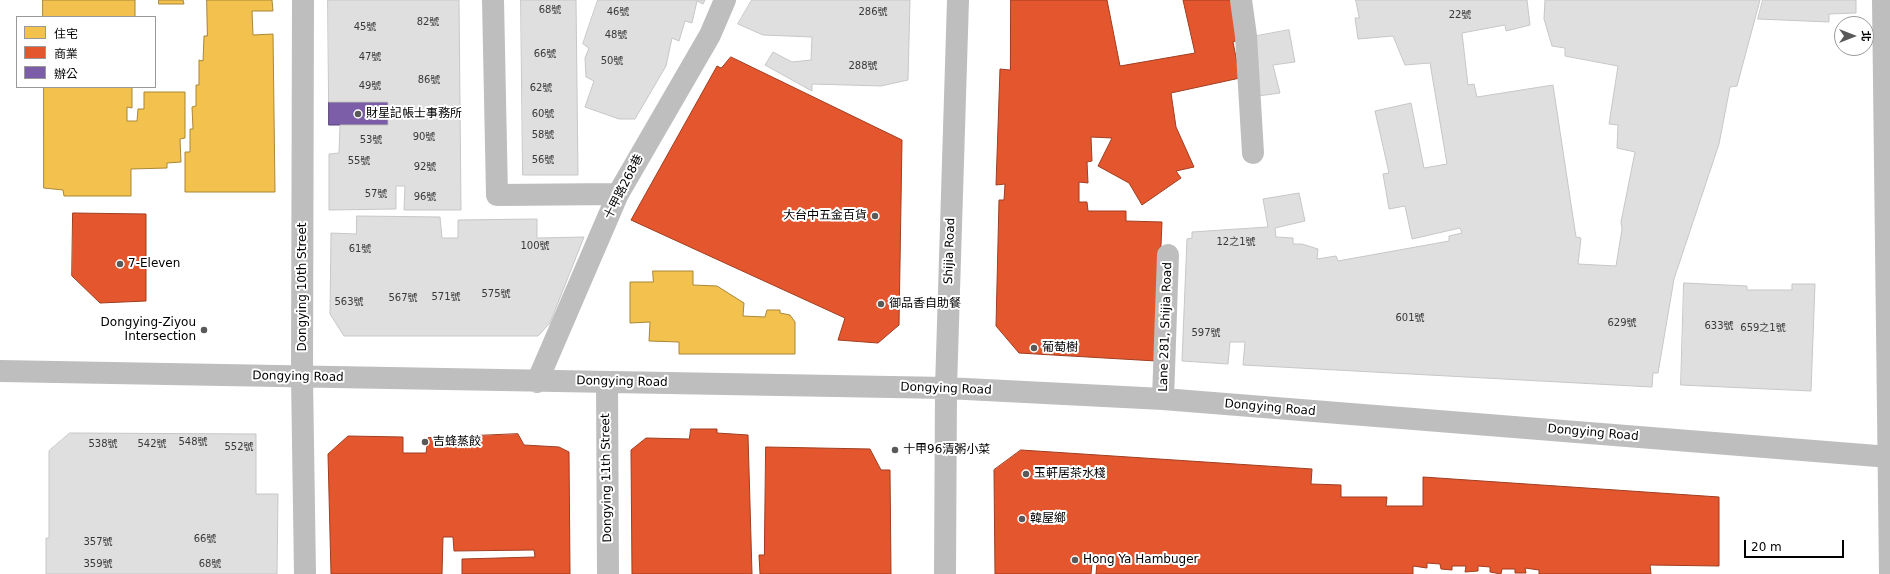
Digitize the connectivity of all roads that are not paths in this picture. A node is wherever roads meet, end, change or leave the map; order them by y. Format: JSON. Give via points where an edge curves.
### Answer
{"nodes":[{"id":1,"x":303,"y":0,"type":"edge"},
{"id":2,"x":493,"y":0,"type":"edge"},
{"id":3,"x":725,"y":0,"type":"edge"},
{"id":4,"x":958,"y":0,"type":"edge"},
{"id":5,"x":1241,"y":0,"type":"edge"},
{"id":6,"x":1883,"y":0,"type":"edge"},
{"id":7,"x":1253,"y":153,"type":"dead end"},
{"id":8,"x":618,"y":194,"type":"junction"},
{"id":9,"x":1168,"y":256,"type":"dead end"},
{"id":10,"x":0,"y":371,"type":"edge"},
{"id":11,"x":302,"y":377,"type":"junction"},
{"id":12,"x":537,"y":382,"type":"junction"},
{"id":13,"x":606,"y":382,"type":"junction"},
{"id":14,"x":946,"y":388,"type":"junction"},
{"id":15,"x":1163,"y":399,"type":"junction"},
{"id":16,"x":1890,"y":457,"type":"edge"},
{"id":17,"x":305,"y":574,"type":"edge"},
{"id":18,"x":608,"y":574,"type":"edge"},
{"id":19,"x":945,"y":574,"type":"edge"},
{"id":20,"x":1890,"y":574,"type":"edge"}],
"edges":[{"from":1,"to":11,"type":"street","name":"Dongying 10th Street"},
{"from":2,"to":8,"type":"street","via":[[497,195]]},
{"from":3,"to":8,"type":"street","name":"十甲路268巷","via":[[710,35]]},
{"from":4,"to":14,"type":"street","name":"Shijia Road"},
{"from":5,"to":7,"type":"street","via":[[1246,36]]},
{"from":6,"to":16,"type":"street"},
{"from":8,"to":12,"type":"street","name":"十甲路268巷"},
{"from":9,"to":15,"type":"street","name":"Lane 281, Shijia Road"},
{"from":10,"to":11,"type":"street","name":"Dongying Road"},
{"from":11,"to":12,"type":"street","name":"Dongying Road"},
{"from":11,"to":17,"type":"street","name":"Dongying 10th Street"},
{"from":12,"to":13,"type":"street","name":"Dongying Road"},
{"from":13,"to":14,"type":"street","name":"Dongying Road"},
{"from":13,"to":18,"type":"street","name":"Dongying 11th Street"},
{"from":14,"to":15,"type":"street","name":"Dongying Road"},
{"from":14,"to":19,"type":"street","name":"Shijia Road"},
{"from":15,"to":16,"type":"street","name":"Dongying Road"},
{"from":16,"to":20,"type":"street"}]}
